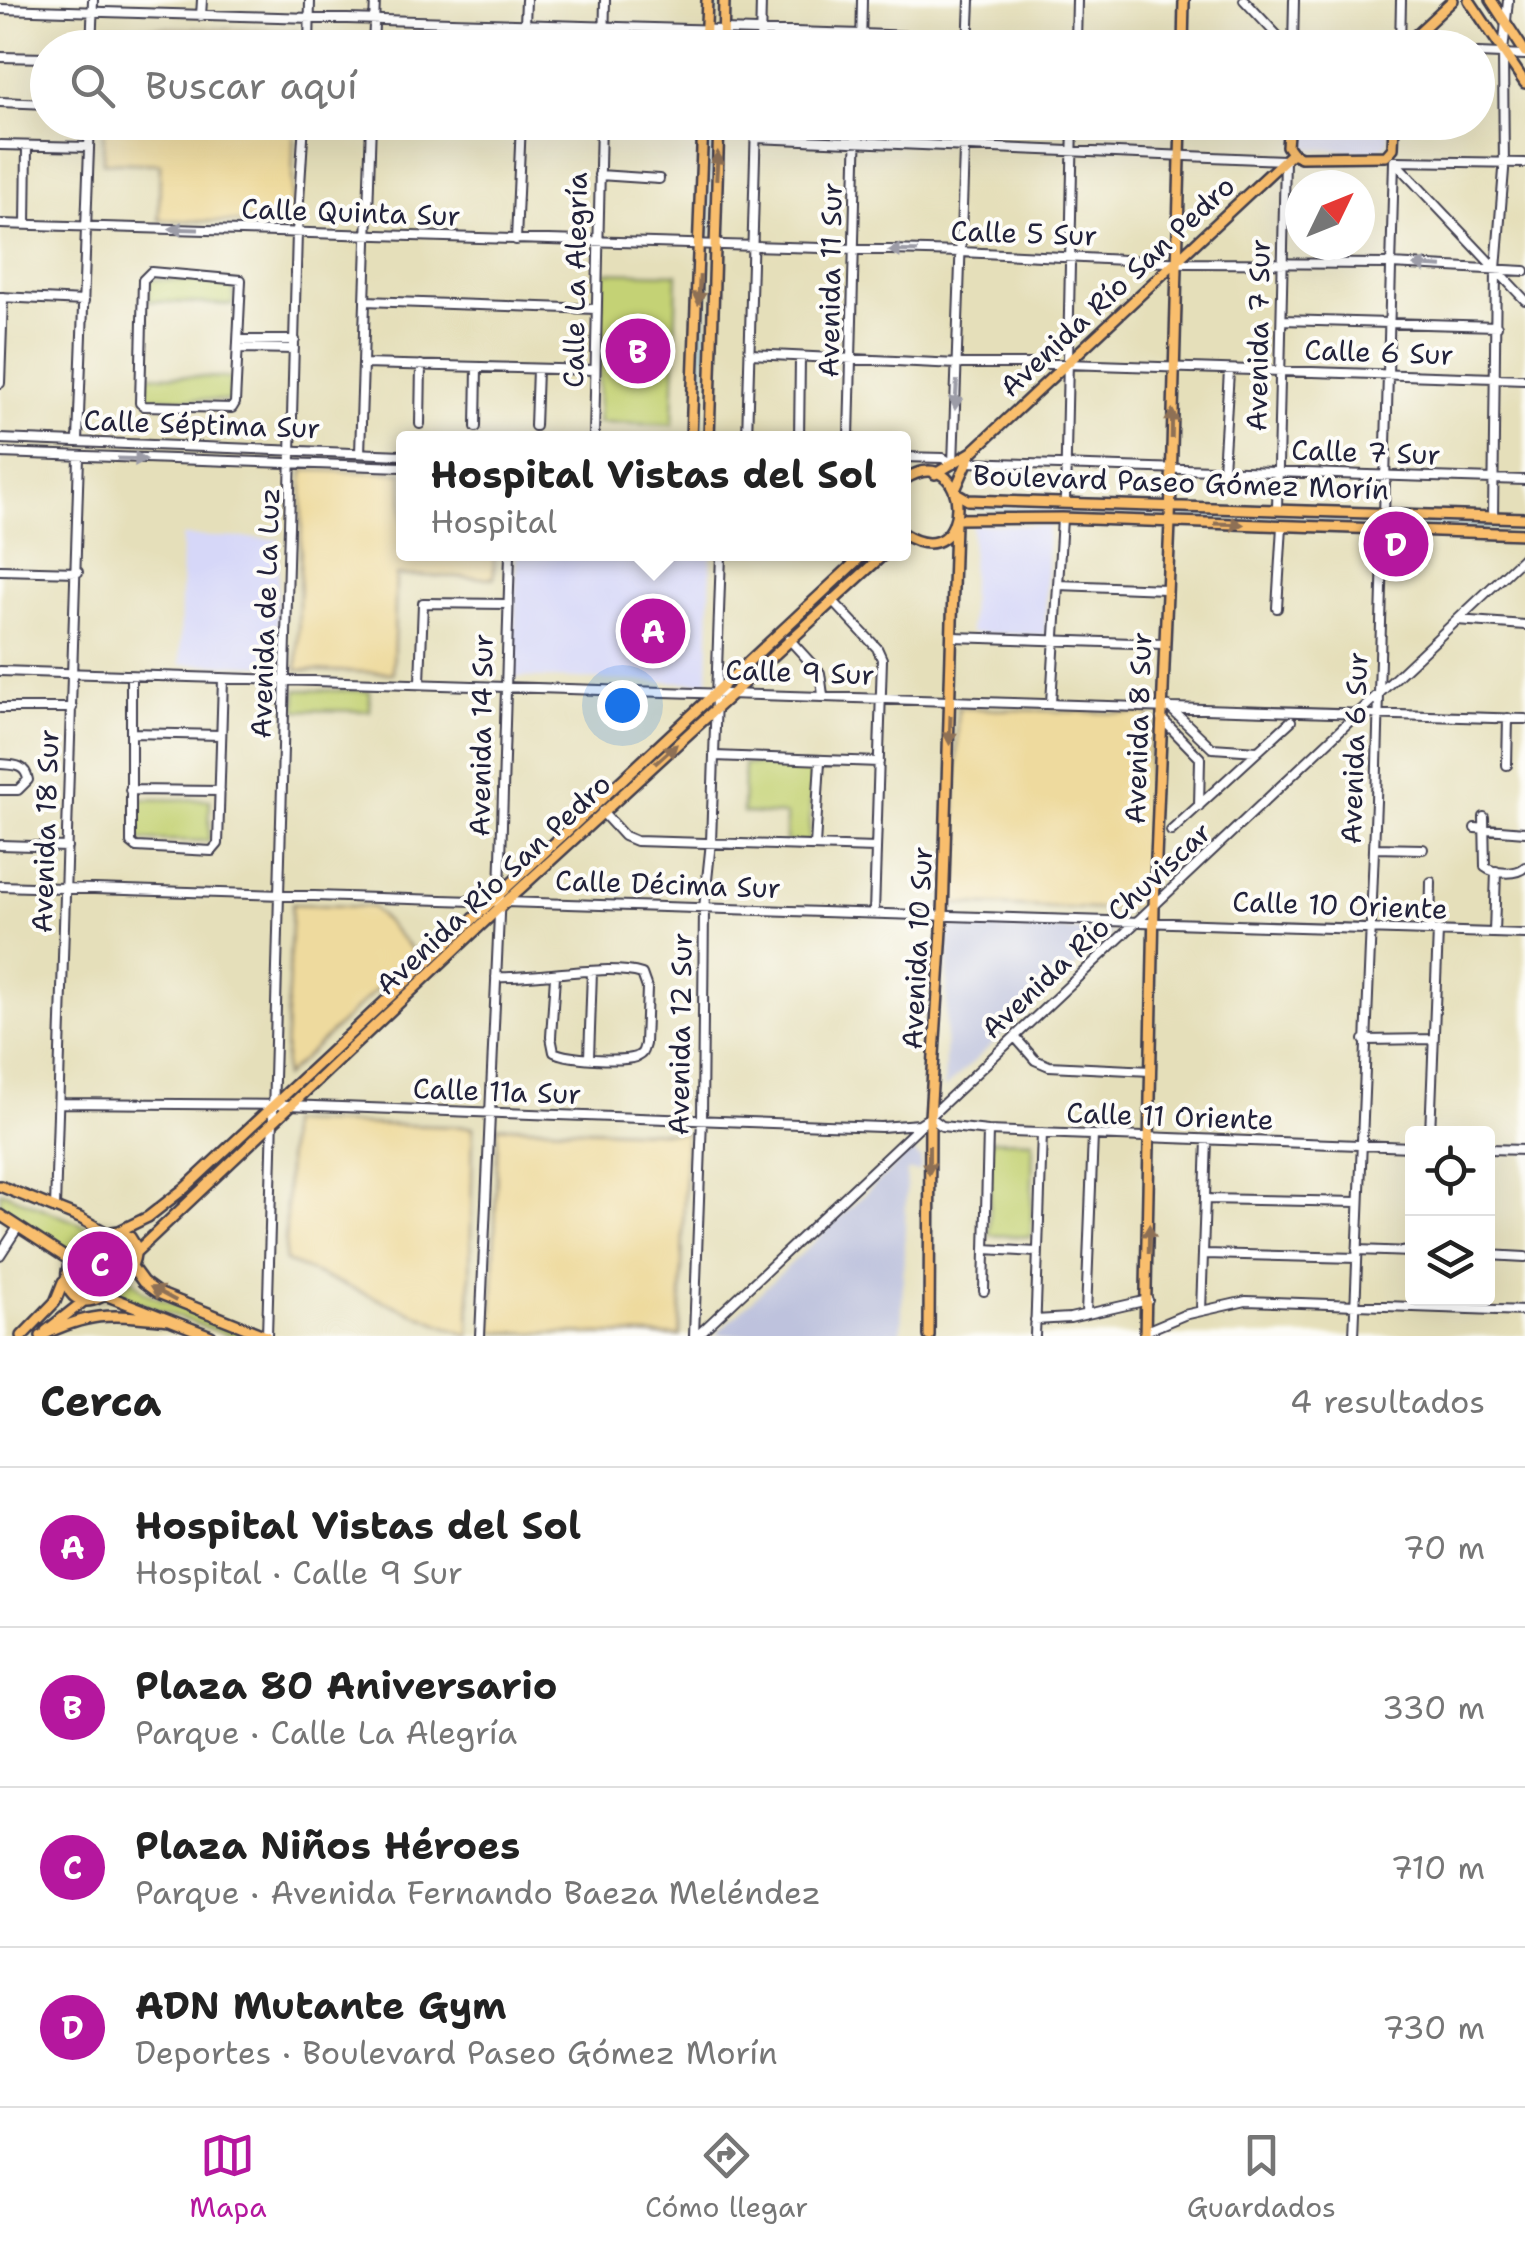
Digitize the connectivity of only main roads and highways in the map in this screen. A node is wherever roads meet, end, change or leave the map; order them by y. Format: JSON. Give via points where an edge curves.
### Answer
{"nodes":[{"id":1,"x":707,"y":0,"type":"edge"},
{"id":2,"x":724,"y":0,"type":"edge"},
{"id":3,"x":1184,"y":0,"type":"edge"},
{"id":4,"x":1454,"y":0,"type":"edge"},
{"id":5,"x":1469,"y":0,"type":"edge"},
{"id":6,"x":1491,"y":0,"type":"edge"},
{"id":7,"x":705,"y":30,"type":"edge"},
{"id":8,"x":724,"y":30,"type":"edge"},
{"id":9,"x":1183,"y":30,"type":"edge"},
{"id":10,"x":1421,"y":30,"type":"edge"},
{"id":11,"x":1488,"y":30,"type":"edge"},
{"id":12,"x":1495,"y":41,"type":"edge"},
{"id":13,"x":1525,"y":54,"type":"edge"},
{"id":14,"x":1525,"y":82,"type":"edge"},
{"id":15,"x":704,"y":140,"type":"edge"},
{"id":16,"x":719,"y":140,"type":"edge"},
{"id":17,"x":1180,"y":140,"type":"edge"},
{"id":18,"x":1288,"y":140,"type":"edge"},
{"id":19,"x":1393,"y":140,"type":"edge"},
{"id":20,"x":1288,"y":156,"type":"junction"},
{"id":21,"x":1176,"y":262,"type":"junction"},
{"id":22,"x":692,"y":431,"type":"edge"},
{"id":23,"x":709,"y":431,"type":"edge"},
{"id":24,"x":972,"y":452,"type":"junction"},
{"id":25,"x":935,"y":474,"type":"junction"},
{"id":26,"x":911,"y":476,"type":"edge"},
{"id":27,"x":956,"y":491,"type":"junction"},
{"id":28,"x":1170,"y":506,"type":"junction"},
{"id":29,"x":1525,"y":518,"type":"edge"},
{"id":30,"x":956,"y":521,"type":"junction"},
{"id":31,"x":1170,"y":522,"type":"junction"},
{"id":32,"x":1525,"y":534,"type":"edge"},
{"id":33,"x":911,"y":538,"type":"edge"},
{"id":34,"x":936,"y":540,"type":"junction"},
{"id":35,"x":856,"y":561,"type":"edge"},
{"id":36,"x":876,"y":561,"type":"edge"},
{"id":37,"x":955,"y":563,"type":"junction"},
{"id":38,"x":499,"y":902,"type":"junction"},
{"id":39,"x":0,"y":1186,"type":"edge"},
{"id":40,"x":0,"y":1215,"type":"edge"},
{"id":41,"x":119,"y":1232,"type":"junction"},
{"id":42,"x":107,"y":1233,"type":"junction"},
{"id":43,"x":136,"y":1252,"type":"junction"},
{"id":44,"x":71,"y":1261,"type":"junction"},
{"id":45,"x":132,"y":1267,"type":"junction"},
{"id":46,"x":64,"y":1279,"type":"junction"},
{"id":47,"x":105,"y":1295,"type":"junction"},
{"id":48,"x":84,"y":1301,"type":"junction"},
{"id":49,"x":170,"y":1320,"type":"junction"},
{"id":50,"x":1145,"y":1334,"type":"edge"},
{"id":51,"x":22,"y":1336,"type":"edge"},
{"id":52,"x":41,"y":1336,"type":"edge"},
{"id":53,"x":212,"y":1336,"type":"edge"},
{"id":54,"x":267,"y":1336,"type":"edge"},
{"id":55,"x":928,"y":1336,"type":"edge"}],
"edges":[{"from":1,"to":7,"type":"main road"},
{"from":2,"to":8,"type":"main road"},
{"from":3,"to":9,"type":"main road"},
{"from":4,"to":10,"type":"main road"},
{"from":5,"to":11,"type":"main road"},
{"from":6,"to":13,"type":"main road"},
{"from":12,"to":14,"type":"main road"},
{"from":15,"to":22,"type":"main road","one_way":true},
{"from":23,"to":16,"type":"main road","one_way":true},
{"from":17,"to":21,"type":"main road","name":"Avenida 8 Sur"},
{"from":18,"to":20,"type":"main road","name":"Avenida 7 Sur"},
{"from":19,"to":20,"type":"main road","name":"Avenida 6 Sur","via":[[1391,158]]},
{"from":20,"to":21,"type":"main road","name":"Avenida Río San Pedro"},
{"from":21,"to":24,"type":"main road","name":"Avenida Río San Pedro"},
{"from":28,"to":21,"type":"main road","name":"Avenida 8 Sur","one_way":true},
{"from":24,"to":25,"type":"main road","name":"Avenida Río San Pedro"},
{"from":24,"to":27,"type":"main road","name":"Avenida Río San Pedro"},
{"from":25,"to":26,"type":"main road","name":"Avenida Río San Pedro"},
{"from":25,"to":27,"type":"main road"},
{"from":27,"to":28,"type":"main road","name":"Boulevard Paseo Gómez Morín","via":[[968,500]]},
{"from":27,"to":30,"type":"main road","name":"Avenida Río San Pedro"},
{"from":28,"to":29,"type":"main road","name":"Boulevard Paseo Gómez Morín"},
{"from":28,"to":31,"type":"main road","name":"Avenida 8 Sur"},
{"from":30,"to":31,"type":"main road","name":"Boulevard Paseo Gómez Morín"},
{"from":30,"to":34,"type":"main road"},
{"from":30,"to":37,"type":"main road","name":"Avenida Río San Pedro"},
{"from":31,"to":32,"type":"main road","name":"Boulevard Paseo Gómez Morín","one_way":true},
{"from":50,"to":31,"type":"main road","name":"Avenida 8 Sur","one_way":true},
{"from":33,"to":34,"type":"main road"},
{"from":34,"to":37,"type":"main road"},
{"from":35,"to":38,"type":"main road","name":"Avenida Río San Pedro"},
{"from":38,"to":36,"type":"main road","name":"Avenida Río San Pedro","one_way":true},
{"from":37,"to":55,"type":"main road","name":"Avenida 10 Sur","one_way":true,"via":[[930,1117]]},
{"from":38,"to":41,"type":"main road","name":"Avenida Río San Pedro","via":[[171,1201]]},
{"from":38,"to":43,"type":"main road","name":"Avenida Río San Pedro"},
{"from":39,"to":42,"type":"main road"},
{"from":40,"to":44,"type":"main road"},
{"from":41,"to":42,"type":"main road"},
{"from":41,"to":43,"type":"main road"},
{"from":42,"to":44,"type":"main road"},
{"from":43,"to":45,"type":"main road"},
{"from":44,"to":46,"type":"main road"},
{"from":45,"to":47,"type":"main road"},
{"from":54,"to":45,"type":"main road","one_way":true,"via":[[158,1294]]},
{"from":46,"to":48,"type":"main road"},
{"from":46,"to":51,"type":"main road","via":[[55,1302]]},
{"from":47,"to":48,"type":"main road"},
{"from":47,"to":49,"type":"main road"},
{"from":48,"to":52,"type":"main road"},
{"from":49,"to":52,"type":"main road","via":[[98,1315]]},
{"from":49,"to":53,"type":"main road"}]}
